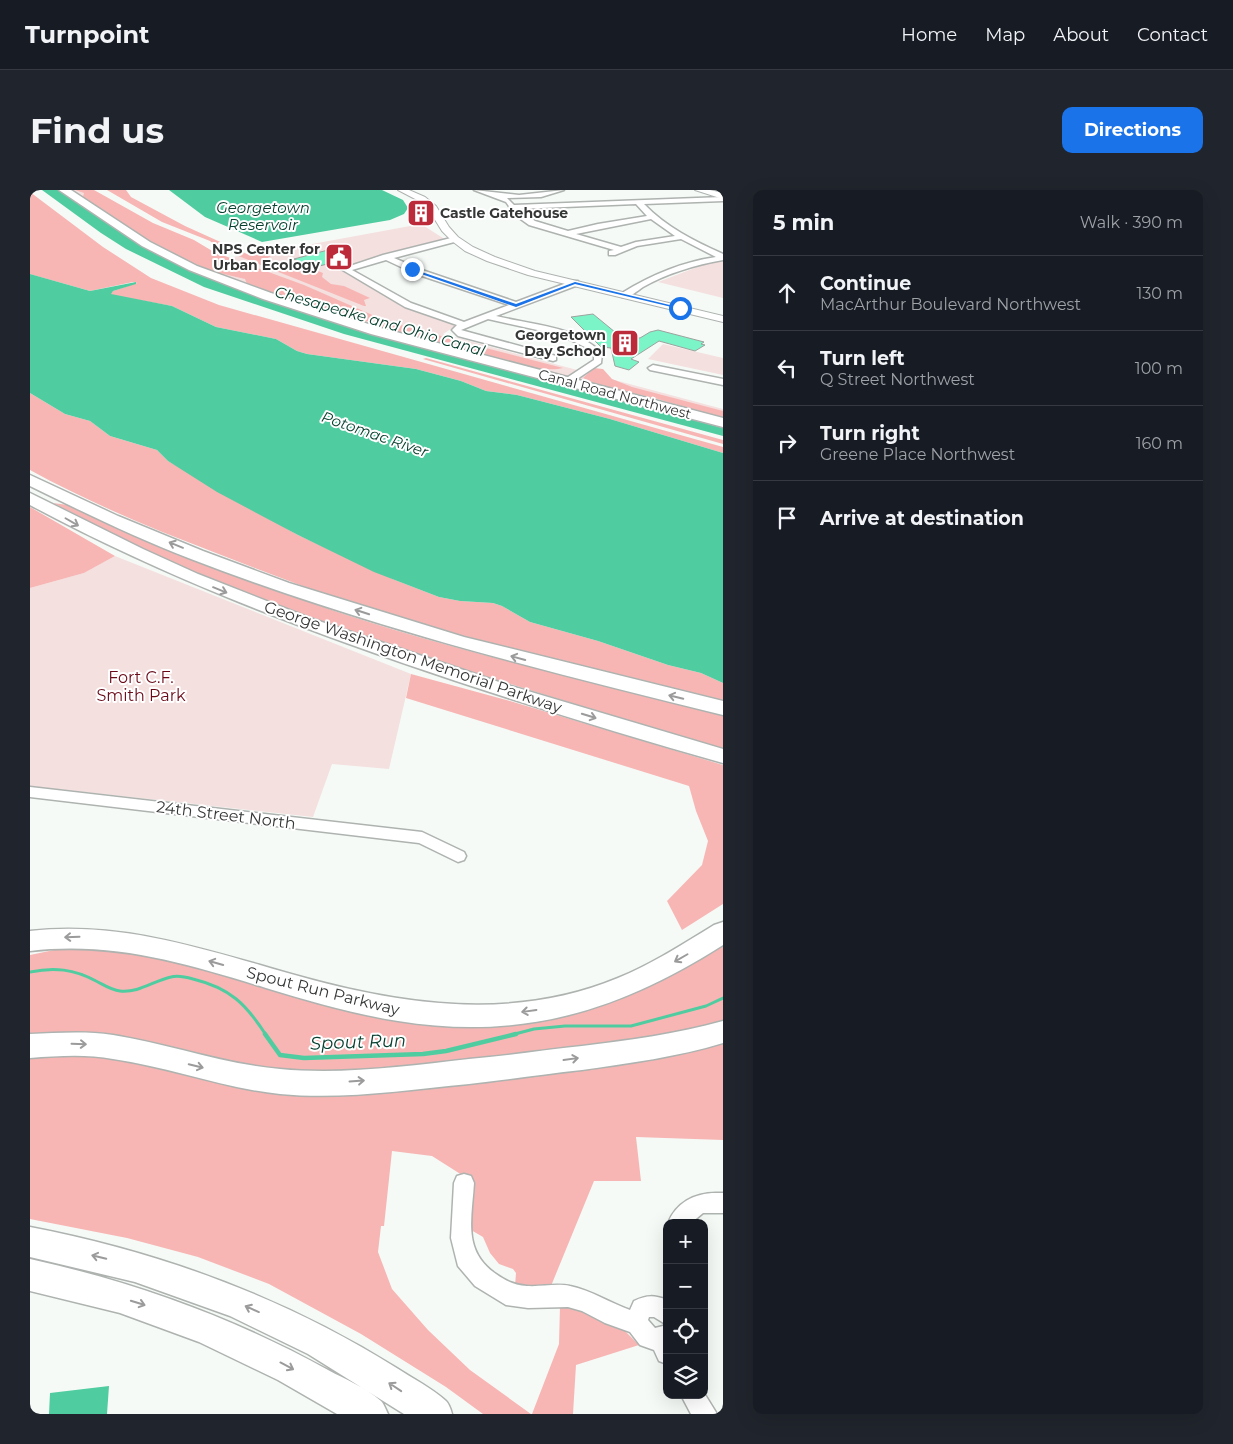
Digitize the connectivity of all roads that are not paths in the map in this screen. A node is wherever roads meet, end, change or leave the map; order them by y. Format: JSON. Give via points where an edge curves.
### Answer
{"nodes":[{"id":1,"x":64,"y":190,"type":"edge"},
{"id":2,"x":402,"y":190,"type":"edge"},
{"id":3,"x":477,"y":190,"type":"edge"},
{"id":4,"x":561,"y":190,"type":"edge"},
{"id":5,"x":699,"y":190,"type":"edge"},
{"id":6,"x":708,"y":190,"type":"edge"},
{"id":7,"x":495,"y":194,"type":"junction"},
{"id":8,"x":721,"y":194,"type":"edge"},
{"id":9,"x":524,"y":196,"type":"junction"},
{"id":10,"x":639,"y":203,"type":"junction"},
{"id":11,"x":510,"y":204,"type":"junction"},
{"id":12,"x":651,"y":217,"type":"junction"},
{"id":13,"x":567,"y":234,"type":"junction"},
{"id":14,"x":684,"y":237,"type":"junction"},
{"id":15,"x":455,"y":239,"type":"junction"},
{"id":16,"x":620,"y":249,"type":"junction"},
{"id":17,"x":608,"y":255,"type":"dead end"},
{"id":18,"x":386,"y":257,"type":"junction"},
{"id":19,"x":723,"y":258,"type":"edge"},
{"id":20,"x":575,"y":283,"type":"junction"},
{"id":21,"x":625,"y":295,"type":"junction"},
{"id":22,"x":516,"y":305,"type":"junction"},
{"id":23,"x":488,"y":316,"type":"junction"},
{"id":24,"x":723,"y":319,"type":"edge"},
{"id":25,"x":460,"y":327,"type":"junction"},
{"id":26,"x":553,"y":358,"type":"dead end"},
{"id":27,"x":653,"y":368,"type":"dead end"},
{"id":28,"x":568,"y":381,"type":"junction"},
{"id":29,"x":723,"y":382,"type":"edge"},
{"id":30,"x":723,"y":423,"type":"edge"},
{"id":31,"x":30,"y":480,"type":"edge"},
{"id":32,"x":30,"y":498,"type":"edge"},
{"id":33,"x":723,"y":708,"type":"edge"},
{"id":34,"x":723,"y":756,"type":"edge"},
{"id":35,"x":30,"y":792,"type":"edge"},
{"id":36,"x":458,"y":856,"type":"dead end"},
{"id":37,"x":723,"y":932,"type":"edge"},
{"id":38,"x":30,"y":941,"type":"edge"},
{"id":39,"x":723,"y":1032,"type":"edge"},
{"id":40,"x":30,"y":1046,"type":"edge"},
{"id":41,"x":464,"y":1183,"type":"dead end"},
{"id":42,"x":723,"y":1203,"type":"edge"},
{"id":43,"x":680,"y":1219,"type":"edge"},
{"id":44,"x":30,"y":1242,"type":"edge"},
{"id":45,"x":30,"y":1275,"type":"edge"},
{"id":46,"x":663,"y":1307,"type":"edge"},
{"id":47,"x":638,"y":1323,"type":"junction"},
{"id":48,"x":663,"y":1342,"type":"edge"},
{"id":49,"x":695,"y":1399,"type":"edge"},
{"id":50,"x":370,"y":1414,"type":"edge"},
{"id":51,"x":435,"y":1414,"type":"edge"},
{"id":52,"x":705,"y":1414,"type":"edge"}],
"edges":[{"from":1,"to":28,"type":"highway","name":"Canal Road Northwest","via":[[140,241],[193,268],[240,286],[355,325]]},
{"from":2,"to":15,"type":"main road","via":[[433,208]]},
{"from":3,"to":7,"type":"street"},
{"from":4,"to":9,"type":"street"},
{"from":5,"to":8,"type":"main road"},
{"from":6,"to":8,"type":"main road"},
{"from":7,"to":9,"type":"street"},
{"from":7,"to":11,"type":"street"},
{"from":8,"to":10,"type":"street"},
{"from":9,"to":11,"type":"street"},
{"from":10,"to":11,"type":"street"},
{"from":10,"to":12,"type":"street"},
{"from":11,"to":13,"type":"street","via":[[527,220]]},
{"from":12,"to":13,"type":"street"},
{"from":12,"to":14,"type":"street"},
{"from":13,"to":16,"type":"street"},
{"from":14,"to":16,"type":"street"},
{"from":14,"to":19,"type":"street"},
{"from":15,"to":18,"type":"street"},
{"from":15,"to":20,"type":"main road","via":[[500,263]]},
{"from":16,"to":17,"type":"street"},
{"from":18,"to":22,"type":"street","via":[[419,272]]},
{"from":18,"to":25,"type":"street","via":[[345,269],[408,305]]},
{"from":19,"to":21,"type":"street","via":[[700,262],[648,280]]},
{"from":20,"to":21,"type":"main road"},
{"from":20,"to":22,"type":"street"},
{"from":21,"to":24,"type":"main road"},
{"from":22,"to":23,"type":"street"},
{"from":23,"to":25,"type":"street"},
{"from":23,"to":28,"type":"street","via":[[569,336],[591,347],[599,355],[598,361]]},
{"from":25,"to":26,"type":"street","via":[[464,335]]},
{"from":27,"to":29,"type":"street"},
{"from":28,"to":30,"type":"highway","name":"Canal Road Northwest"},
{"from":33,"to":31,"type":"highway","name":"George Washington Memorial Parkway","one_way":true,"via":[[558,669],[440,637],[332,602],[260,578],[138,530]]},
{"from":32,"to":34,"type":"highway","name":"George Washington Memorial Parkway","one_way":true,"via":[[81,527],[185,576],[279,613],[415,662]]},
{"from":35,"to":36,"type":"street","name":"24th Street North","via":[[422,838]]},
{"from":37,"to":38,"type":"highway","name":"Spout Run Parkway","one_way":true,"via":[[669,965],[613,991],[559,1006],[485,1015],[426,1014],[368,1005],[130,942],[73,937]]},
{"from":40,"to":39,"type":"highway","one_way":true,"via":[[99,1045],[247,1078],[321,1083],[534,1064],[661,1047]]},
{"from":41,"to":47,"type":"street","via":[[461,1238],[466,1259],[483,1278],[506,1294],[568,1296]]},
{"from":42,"to":43,"type":"street","via":[[699,1204],[686,1210]]},
{"from":51,"to":44,"type":"highway","one_way":true,"via":[[348,1358],[250,1308],[146,1270]]},
{"from":45,"to":50,"type":"highway","one_way":true,"via":[[91,1289],[195,1323],[272,1358]]},
{"from":46,"to":47,"type":"street","via":[[642,1309]]},
{"from":47,"to":48,"type":"street","via":[[648,1338]]},
{"from":49,"to":52,"type":"street"}]}
